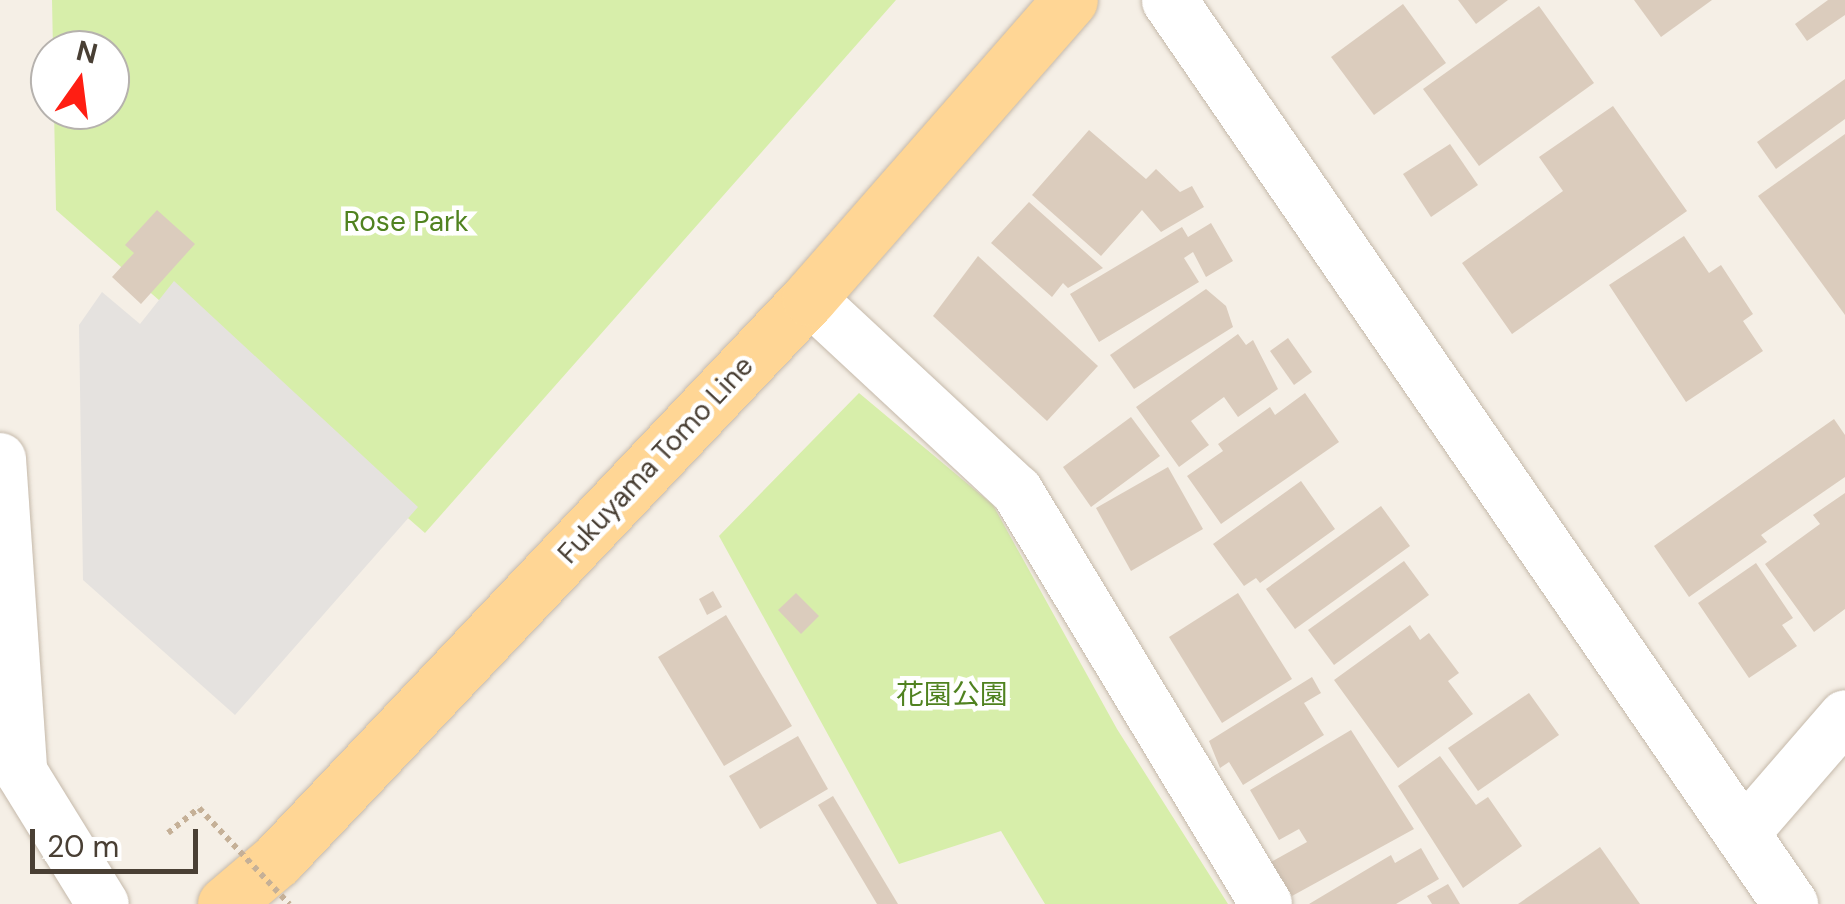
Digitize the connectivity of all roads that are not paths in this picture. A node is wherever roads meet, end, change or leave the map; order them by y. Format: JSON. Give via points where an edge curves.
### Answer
{"nodes":[{"id":1,"x":1070,"y":0,"type":"edge"},
{"id":2,"x":1168,"y":0,"type":"edge"},
{"id":3,"x":809,"y":298,"type":"junction"},
{"id":4,"x":0,"y":459,"type":"edge"},
{"id":5,"x":1845,"y":716,"type":"edge"},
{"id":6,"x":10,"y":754,"type":"edge"},
{"id":7,"x":1742,"y":835,"type":"junction"},
{"id":8,"x":104,"y":904,"type":"edge"},
{"id":9,"x":225,"y":904,"type":"edge"},
{"id":10,"x":1266,"y":904,"type":"edge"},
{"id":11,"x":1790,"y":904,"type":"edge"}],
"edges":[{"from":1,"to":3,"type":"main road","name":"Fukuyama Tomo Line"},
{"from":2,"to":7,"type":"street"},
{"from":3,"to":9,"type":"main road","name":"Fukuyama Tomo Line","via":[[291,846]]},
{"from":3,"to":10,"type":"street","via":[[1017,491]]},
{"from":4,"to":6,"type":"street"},
{"from":5,"to":7,"type":"street"},
{"from":6,"to":8,"type":"street"},
{"from":7,"to":11,"type":"street"}]}
